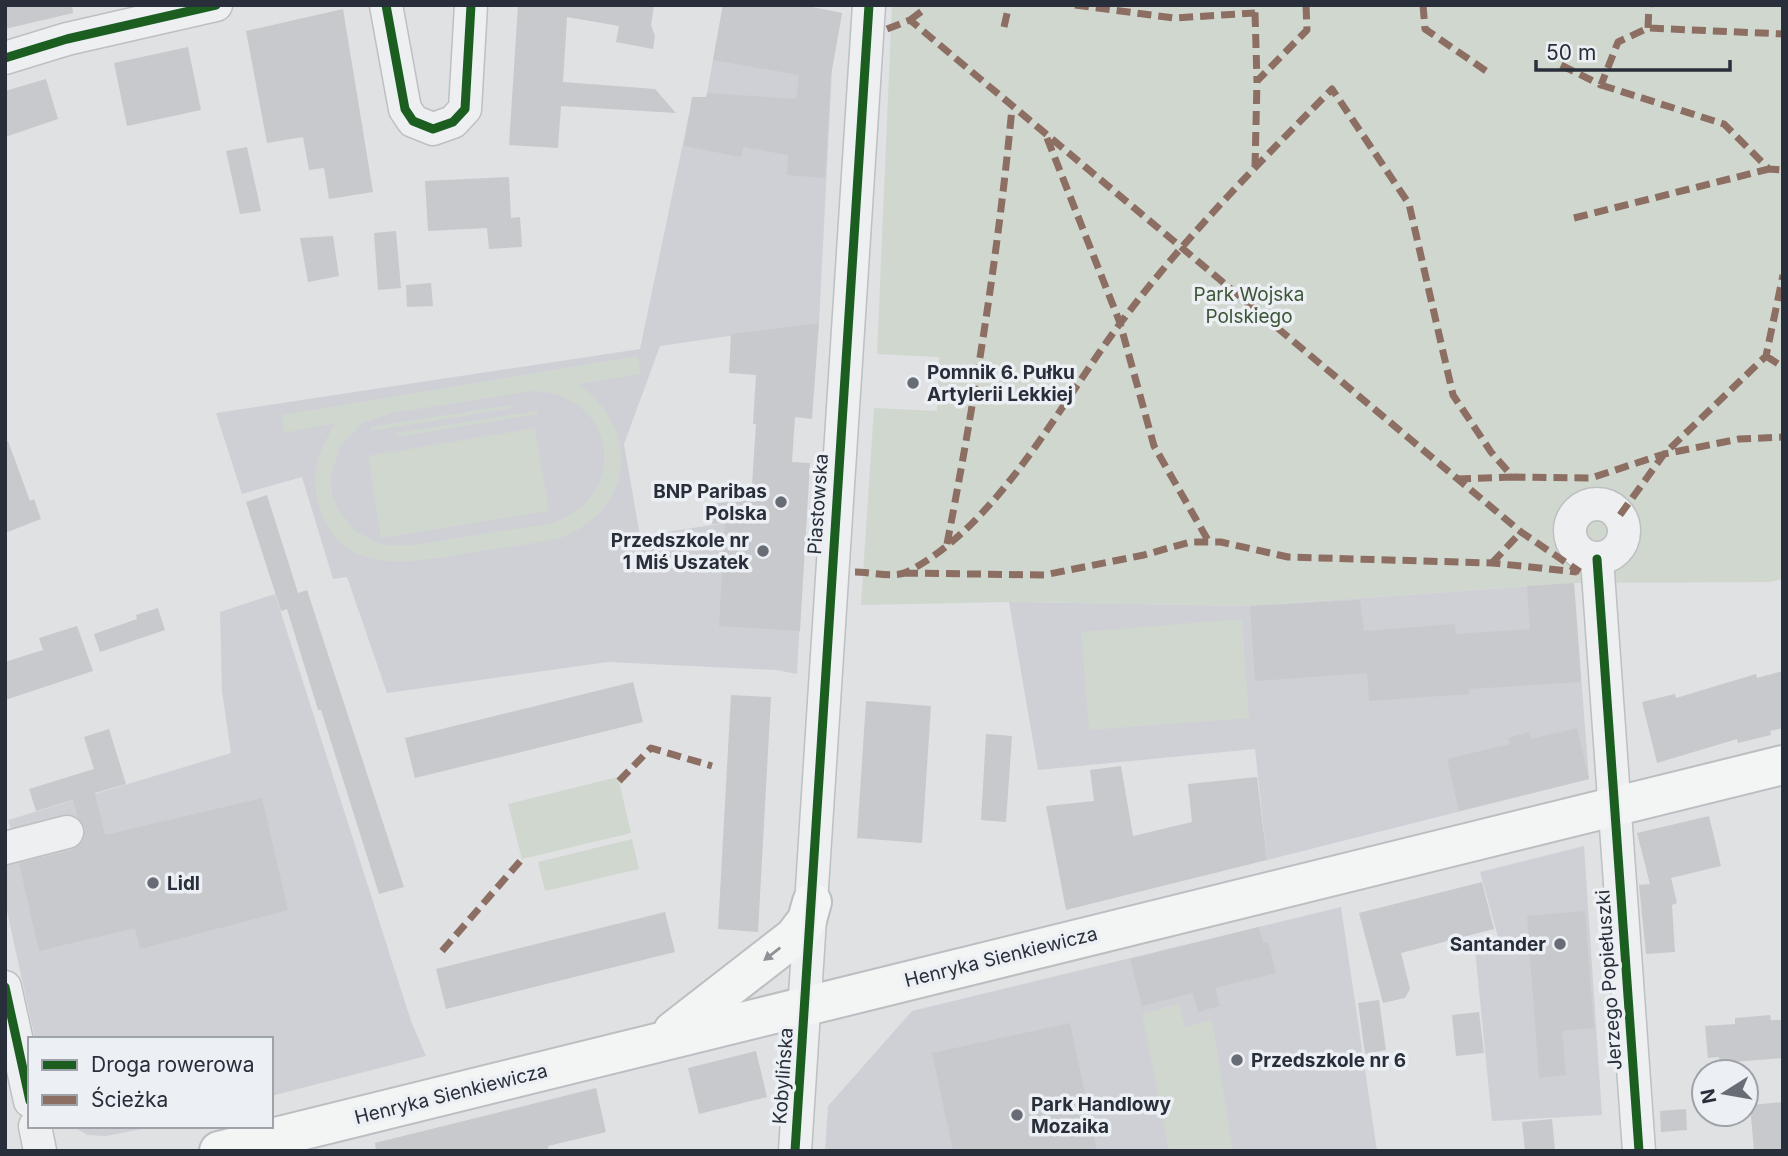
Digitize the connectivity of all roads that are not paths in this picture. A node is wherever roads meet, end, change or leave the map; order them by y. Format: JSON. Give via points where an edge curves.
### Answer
{"nodes":[{"id":1,"x":216,"y":5,"type":"edge"},
{"id":2,"x":386,"y":5,"type":"edge"},
{"id":3,"x":471,"y":5,"type":"edge"},
{"id":4,"x":869,"y":5,"type":"edge"},
{"id":5,"x":5,"y":58,"type":"edge"},
{"id":6,"x":1597,"y":559,"type":"dead end"},
{"id":7,"x":1783,"y":765,"type":"edge"},
{"id":8,"x":1614,"y":807,"type":"junction"},
{"id":9,"x":67,"y":832,"type":"dead end"},
{"id":10,"x":5,"y":848,"type":"edge"},
{"id":11,"x":812,"y":902,"type":"junction"},
{"id":12,"x":5,"y":987,"type":"edge"},
{"id":13,"x":805,"y":1005,"type":"junction"},
{"id":14,"x":659,"y":1042,"type":"junction"},
{"id":15,"x":28,"y":1092,"type":"edge"},
{"id":16,"x":35,"y":1128,"type":"edge"},
{"id":17,"x":40,"y":1151,"type":"edge"},
{"id":18,"x":219,"y":1151,"type":"edge"},
{"id":19,"x":795,"y":1151,"type":"edge"},
{"id":20,"x":1639,"y":1151,"type":"edge"}],
"edges":[{"from":1,"to":5,"type":"street"},
{"from":2,"to":3,"type":"street","via":[[405,109],[413,121],[433,129],[453,122],[465,109]]},
{"from":4,"to":11,"type":"street","name":"Piastowska"},
{"from":6,"to":8,"type":"street","name":"Jerzego Popiełuszki"},
{"from":7,"to":8,"type":"main road","name":"Henryka Sienkiewicza"},
{"from":8,"to":13,"type":"main road","name":"Henryka Sienkiewicza"},
{"from":8,"to":20,"type":"street","name":"Jerzego Popiełuszki"},
{"from":9,"to":10,"type":"street"},
{"from":11,"to":13,"type":"street","name":"Piastowska"},
{"from":11,"to":14,"type":"main road","one_way":true,"via":[[807,920],[794,937]]},
{"from":12,"to":15,"type":"street"},
{"from":13,"to":14,"type":"main road","name":"Henryka Sienkiewicza"},
{"from":13,"to":19,"type":"street","name":"Kobylińska"},
{"from":14,"to":18,"type":"main road","name":"Henryka Sienkiewicza"},
{"from":16,"to":17,"type":"street"}]}
